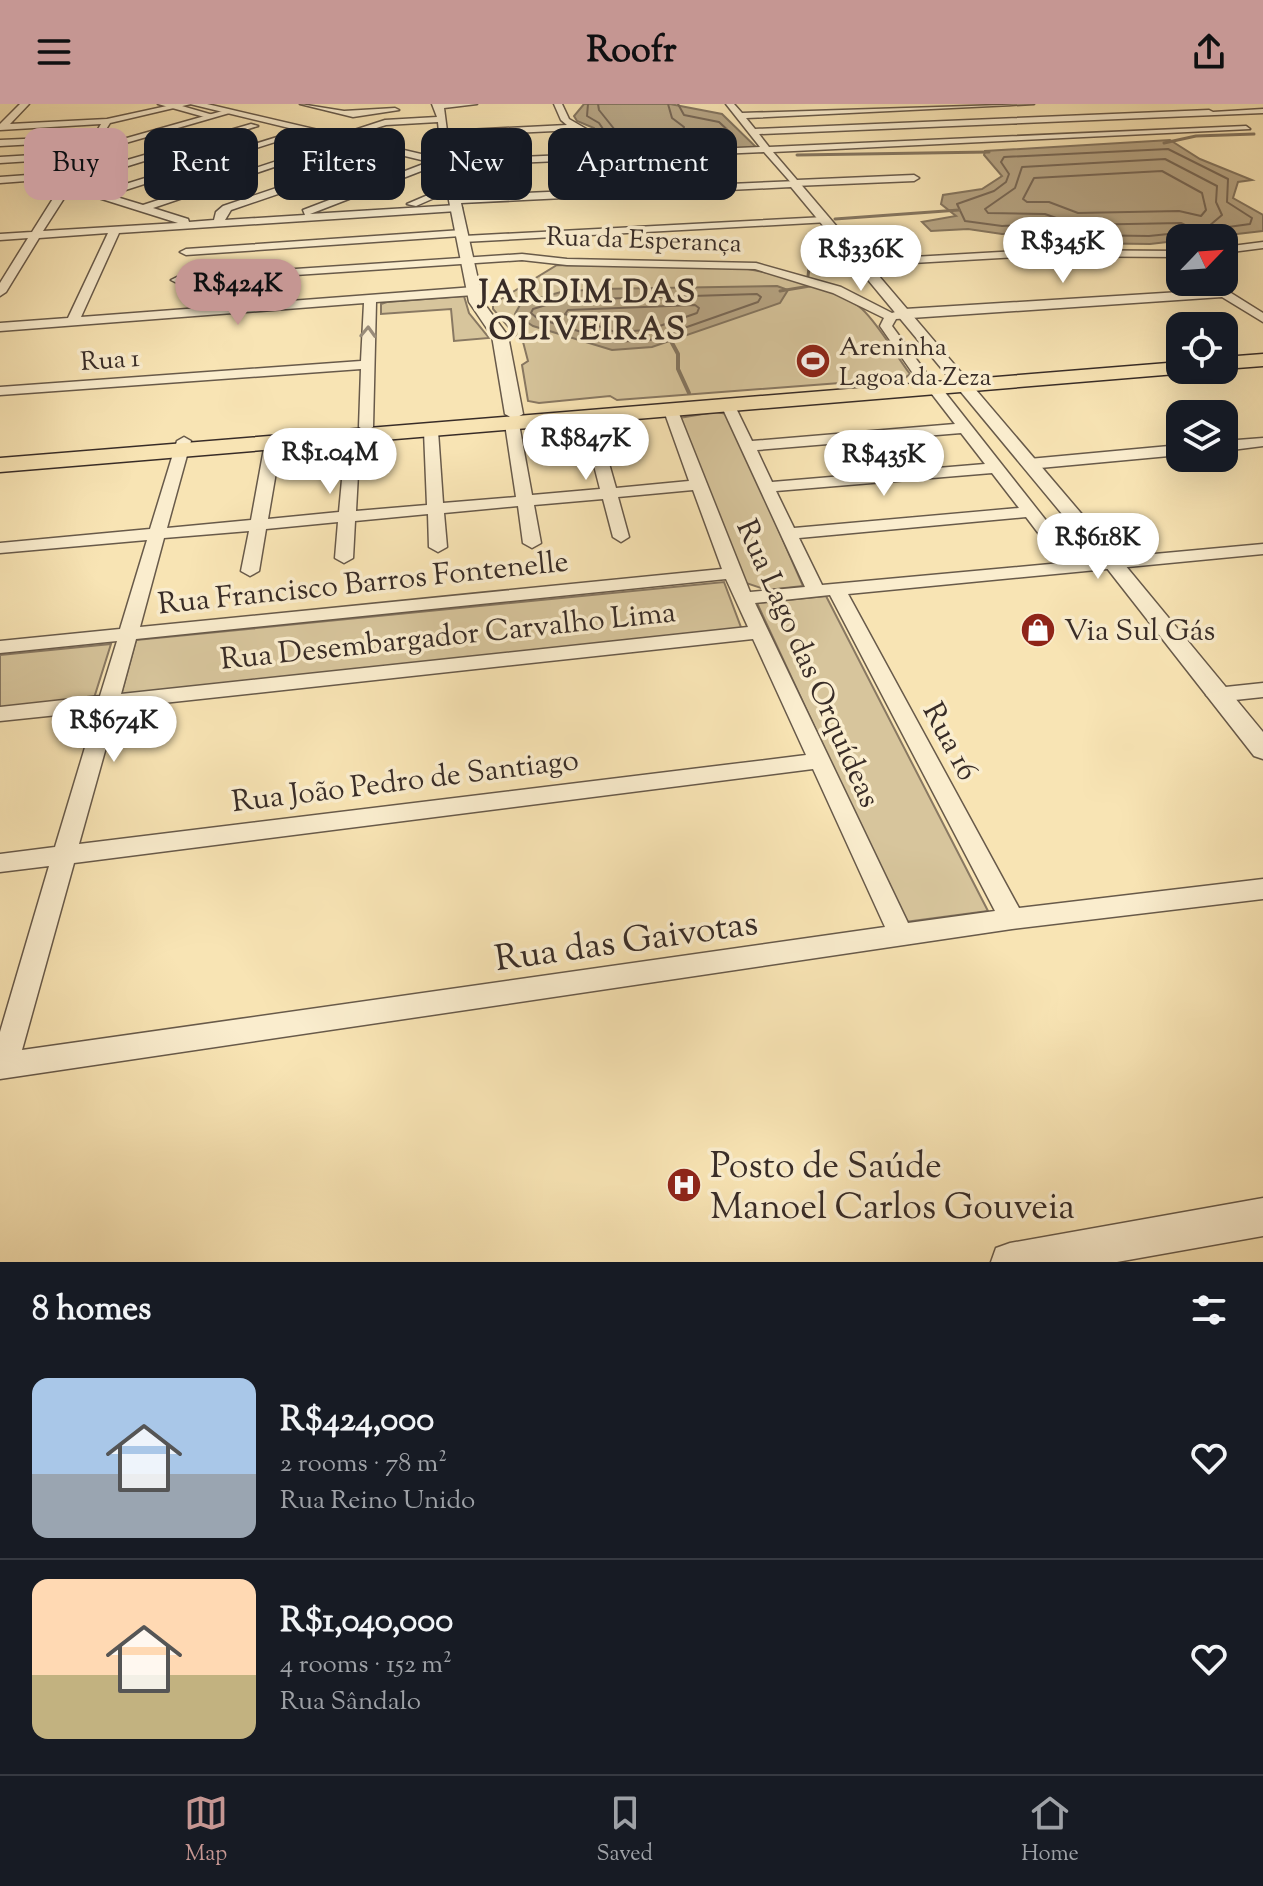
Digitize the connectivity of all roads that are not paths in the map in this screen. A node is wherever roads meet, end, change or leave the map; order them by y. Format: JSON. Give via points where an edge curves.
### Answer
{"nodes":[{"id":1,"x":25,"y":104,"type":"edge"},
{"id":2,"x":187,"y":104,"type":"edge"},
{"id":3,"x":195,"y":104,"type":"edge"},
{"id":4,"x":304,"y":104,"type":"edge"},
{"id":5,"x":473,"y":104,"type":"edge"},
{"id":6,"x":558,"y":104,"type":"edge"},
{"id":7,"x":730,"y":104,"type":"edge"},
{"id":8,"x":794,"y":104,"type":"edge"},
{"id":9,"x":1009,"y":104,"type":"edge"},
{"id":10,"x":1016,"y":104,"type":"edge"},
{"id":11,"x":1030,"y":104,"type":"edge"},
{"id":12,"x":1097,"y":104,"type":"edge"},
{"id":13,"x":1106,"y":104,"type":"edge"},
{"id":14,"x":1189,"y":104,"type":"edge"},
{"id":15,"x":166,"y":105,"type":"edge"},
{"id":16,"x":952,"y":106,"type":"edge"},
{"id":17,"x":891,"y":107,"type":"edge"},
{"id":18,"x":426,"y":109,"type":"dead end"},
{"id":19,"x":438,"y":109,"type":"edge"},
{"id":20,"x":412,"y":110,"type":"dead end"},
{"id":21,"x":806,"y":110,"type":"edge"},
{"id":22,"x":1263,"y":111,"type":"edge"},
{"id":23,"x":229,"y":112,"type":"junction"},
{"id":24,"x":343,"y":113,"type":"junction"},
{"id":25,"x":1212,"y":113,"type":"junction"},
{"id":26,"x":215,"y":116,"type":"junction"},
{"id":27,"x":741,"y":116,"type":"junction"},
{"id":28,"x":1122,"y":116,"type":"junction"},
{"id":29,"x":1037,"y":120,"type":"junction"},
{"id":30,"x":107,"y":121,"type":"junction"},
{"id":31,"x":1017,"y":121,"type":"junction"},
{"id":32,"x":976,"y":122,"type":"junction"},
{"id":33,"x":4,"y":123,"type":"edge"},
{"id":34,"x":385,"y":123,"type":"junction"},
{"id":35,"x":914,"y":125,"type":"junction"},
{"id":36,"x":254,"y":126,"type":"junction"},
{"id":37,"x":577,"y":127,"type":"joint"},
{"id":38,"x":869,"y":127,"type":"junction"},
{"id":39,"x":103,"y":128,"type":"edge"},
{"id":40,"x":288,"y":128,"type":"edge"},
{"id":41,"x":371,"y":128,"type":"edge"},
{"id":42,"x":532,"y":129,"type":"edge"},
{"id":43,"x":823,"y":129,"type":"junction"},
{"id":44,"x":274,"y":131,"type":"edge"},
{"id":45,"x":754,"y":132,"type":"junction"},
{"id":46,"x":1045,"y":138,"type":"junction"},
{"id":47,"x":1000,"y":140,"type":"junction"},
{"id":48,"x":128,"y":141,"type":"edge"},
{"id":49,"x":274,"y":141,"type":"edge"},
{"id":50,"x":24,"y":142,"type":"edge"},
{"id":51,"x":0,"y":143,"type":"edge"},
{"id":52,"x":889,"y":145,"type":"junction"},
{"id":53,"x":768,"y":150,"type":"junction"},
{"id":54,"x":737,"y":151,"type":"edge"},
{"id":55,"x":24,"y":158,"type":"edge"},
{"id":56,"x":0,"y":160,"type":"edge"},
{"id":57,"x":128,"y":163,"type":"edge"},
{"id":58,"x":274,"y":163,"type":"edge"},
{"id":59,"x":421,"y":168,"type":"edge"},
{"id":60,"x":914,"y":178,"type":"dead end"},
{"id":61,"x":0,"y":180,"type":"edge"},
{"id":62,"x":24,"y":180,"type":"edge"},
{"id":63,"x":794,"y":183,"type":"junction"},
{"id":64,"x":128,"y":186,"type":"edge"},
{"id":65,"x":274,"y":192,"type":"edge"},
{"id":66,"x":532,"y":195,"type":"edge"},
{"id":67,"x":58,"y":200,"type":"edge"},
{"id":68,"x":116,"y":200,"type":"edge"},
{"id":69,"x":450,"y":200,"type":"edge"},
{"id":70,"x":450,"y":200,"type":"edge"},
{"id":71,"x":455,"y":200,"type":"edge"},
{"id":72,"x":144,"y":208,"type":"junction"},
{"id":73,"x":393,"y":212,"type":"junction"},
{"id":74,"x":287,"y":219,"type":"junction"},
{"id":75,"x":825,"y":220,"type":"junction"},
{"id":76,"x":194,"y":224,"type":"junction"},
{"id":77,"x":219,"y":224,"type":"junction"},
{"id":78,"x":115,"y":230,"type":"junction"},
{"id":79,"x":36,"y":235,"type":"junction"},
{"id":80,"x":543,"y":235,"type":"junction"},
{"id":81,"x":463,"y":236,"type":"junction"},
{"id":82,"x":0,"y":237,"type":"edge"},
{"id":83,"x":1263,"y":245,"type":"edge"},
{"id":84,"x":1238,"y":248,"type":"edge"},
{"id":85,"x":186,"y":252,"type":"junction"},
{"id":86,"x":1164,"y":254,"type":"edge"},
{"id":87,"x":467,"y":259,"type":"junction"},
{"id":88,"x":550,"y":260,"type":"junction"},
{"id":89,"x":860,"y":263,"type":"junction"},
{"id":90,"x":17,"y":264,"type":"junction"},
{"id":91,"x":0,"y":265,"type":"edge"},
{"id":92,"x":474,"y":291,"type":"junction"},
{"id":93,"x":0,"y":292,"type":"edge"},
{"id":94,"x":1180,"y":296,"type":"edge"},
{"id":95,"x":1229,"y":296,"type":"edge"},
{"id":96,"x":172,"y":297,"type":"junction"},
{"id":97,"x":370,"y":300,"type":"junction"},
{"id":98,"x":898,"y":315,"type":"junction"},
{"id":99,"x":1263,"y":318,"type":"edge"},
{"id":100,"x":73,"y":321,"type":"junction"},
{"id":101,"x":0,"y":327,"type":"edge"},
{"id":102,"x":1263,"y":351,"type":"edge"},
{"id":103,"x":1238,"y":354,"type":"edge"},
{"id":104,"x":1166,"y":360,"type":"edge"},
{"id":105,"x":1263,"y":360,"type":"edge"},
{"id":106,"x":1238,"y":362,"type":"edge"},
{"id":107,"x":367,"y":365,"type":"junction"},
{"id":108,"x":1166,"y":369,"type":"edge"},
{"id":109,"x":961,"y":382,"type":"junction"},
{"id":110,"x":930,"y":385,"type":"junction"},
{"id":111,"x":0,"y":391,"type":"edge"},
{"id":112,"x":697,"y":405,"type":"junction"},
{"id":113,"x":589,"y":418,"type":"junction"},
{"id":114,"x":513,"y":419,"type":"junction"},
{"id":115,"x":966,"y":428,"type":"junction"},
{"id":116,"x":431,"y":431,"type":"junction"},
{"id":117,"x":360,"y":432,"type":"junction"},
{"id":118,"x":1263,"y":442,"type":"edge"},
{"id":119,"x":273,"y":443,"type":"junction"},
{"id":120,"x":1238,"y":445,"type":"edge"},
{"id":121,"x":183,"y":446,"type":"junction"},
{"id":122,"x":747,"y":446,"type":"junction"},
{"id":123,"x":1166,"y":451,"type":"edge"},
{"id":124,"x":0,"y":455,"type":"edge"},
{"id":125,"x":1029,"y":464,"type":"junction"},
{"id":126,"x":0,"y":465,"type":"edge"},
{"id":127,"x":997,"y":468,"type":"junction"},
{"id":128,"x":699,"y":485,"type":"junction"},
{"id":129,"x":767,"y":487,"type":"junction"},
{"id":130,"x":610,"y":493,"type":"junction"},
{"id":131,"x":525,"y":501,"type":"junction"},
{"id":132,"x":438,"y":509,"type":"junction"},
{"id":133,"x":1030,"y":512,"type":"junction"},
{"id":134,"x":348,"y":517,"type":"junction"},
{"id":135,"x":260,"y":525,"type":"junction"},
{"id":136,"x":157,"y":533,"type":"junction"},
{"id":137,"x":788,"y":534,"type":"junction"},
{"id":138,"x":621,"y":537,"type":"dead end"},
{"id":139,"x":532,"y":543,"type":"dead end"},
{"id":140,"x":438,"y":547,"type":"dead end"},
{"id":141,"x":0,"y":548,"type":"edge"},
{"id":142,"x":1263,"y":549,"type":"edge"},
{"id":143,"x":344,"y":558,"type":"dead end"},
{"id":144,"x":1113,"y":563,"type":"junction"},
{"id":145,"x":1073,"y":567,"type":"junction"},
{"id":146,"x":250,"y":571,"type":"dead end"},
{"id":147,"x":732,"y":573,"type":"junction"},
{"id":148,"x":827,"y":591,"type":"junction"},
{"id":149,"x":744,"y":598,"type":"junction"},
{"id":150,"x":759,"y":632,"type":"junction"},
{"id":151,"x":128,"y":634,"type":"junction"},
{"id":152,"x":0,"y":647,"type":"edge"},
{"id":153,"x":1263,"y":690,"type":"edge"},
{"id":154,"x":1216,"y":695,"type":"junction"},
{"id":155,"x":108,"y":702,"type":"junction"},
{"id":156,"x":0,"y":714,"type":"edge"},
{"id":157,"x":1263,"y":750,"type":"edge"},
{"id":158,"x":817,"y":761,"type":"junction"},
{"id":159,"x":65,"y":855,"type":"junction"},
{"id":160,"x":0,"y":863,"type":"edge"},
{"id":161,"x":1263,"y":889,"type":"edge"},
{"id":162,"x":1012,"y":919,"type":"junction"},
{"id":163,"x":901,"y":935,"type":"junction"},
{"id":164,"x":2,"y":1066,"type":"edge"},
{"id":165,"x":1263,"y":1217,"type":"edge"},
{"id":166,"x":1107,"y":1254,"type":"edge"},
{"id":167,"x":1010,"y":1262,"type":"edge"}],
"edges":[{"from":1,"to":33,"type":"street"},
{"from":2,"to":15,"type":"street"},
{"from":3,"to":23,"type":"street"},
{"from":4,"to":24,"type":"street"},
{"from":5,"to":19,"type":"street"},
{"from":6,"to":37,"type":"street","via":[[565,120]]},
{"from":7,"to":27,"type":"street"},
{"from":8,"to":21,"type":"street"},
{"from":9,"to":10,"type":"street"},
{"from":9,"to":16,"type":"street"},
{"from":9,"to":29,"type":"street"},
{"from":10,"to":11,"type":"street"},
{"from":10,"to":29,"type":"street"},
{"from":12,"to":28,"type":"street"},
{"from":13,"to":28,"type":"street"},
{"from":14,"to":25,"type":"street"},
{"from":15,"to":26,"type":"street"},
{"from":15,"to":30,"type":"street"},
{"from":15,"to":33,"type":"street"},
{"from":16,"to":17,"type":"street"},
{"from":16,"to":32,"type":"street"},
{"from":17,"to":21,"type":"street"},
{"from":17,"to":35,"type":"street"},
{"from":18,"to":19,"type":"street"},
{"from":19,"to":34,"type":"street"},
{"from":20,"to":24,"type":"street"},
{"from":21,"to":27,"type":"street"},
{"from":21,"to":43,"type":"street"},
{"from":22,"to":25,"type":"street"},
{"from":23,"to":26,"type":"street"},
{"from":23,"to":40,"type":"street"},
{"from":24,"to":34,"type":"street"},
{"from":25,"to":28,"type":"street"},
{"from":25,"to":46,"type":"street","via":[[1251,131]]},
{"from":26,"to":36,"type":"street"},
{"from":26,"to":48,"type":"street"},
{"from":27,"to":45,"type":"street"},
{"from":28,"to":29,"type":"street"},
{"from":29,"to":31,"type":"street"},
{"from":30,"to":33,"type":"street"},
{"from":30,"to":39,"type":"street"},
{"from":31,"to":32,"type":"street"},
{"from":31,"to":46,"type":"street"},
{"from":32,"to":35,"type":"street"},
{"from":32,"to":47,"type":"street"},
{"from":34,"to":41,"type":"street"},
{"from":35,"to":38,"type":"street"},
{"from":36,"to":44,"type":"street"},
{"from":36,"to":57,"type":"street"},
{"from":37,"to":42,"type":"street"},
{"from":38,"to":43,"type":"street"},
{"from":38,"to":52,"type":"street"},
{"from":43,"to":45,"type":"street"},
{"from":45,"to":53,"type":"street"},
{"from":46,"to":47,"type":"street"},
{"from":47,"to":52,"type":"street"},
{"from":49,"to":64,"type":"street"},
{"from":50,"to":51,"type":"street"},
{"from":52,"to":53,"type":"street"},
{"from":53,"to":54,"type":"street"},
{"from":53,"to":63,"type":"street"},
{"from":55,"to":56,"type":"street"},
{"from":58,"to":72,"type":"street"},
{"from":59,"to":74,"type":"street"},
{"from":60,"to":63,"type":"street"},
{"from":61,"to":62,"type":"street"},
{"from":63,"to":66,"type":"street"},
{"from":63,"to":75,"type":"street"},
{"from":65,"to":77,"type":"street","via":[[227,208]]},
{"from":67,"to":79,"type":"street"},
{"from":68,"to":72,"type":"street"},
{"from":69,"to":73,"type":"street"},
{"from":70,"to":73,"type":"street"},
{"from":71,"to":81,"type":"street"},
{"from":72,"to":76,"type":"street"},
{"from":73,"to":74,"type":"street"},
{"from":74,"to":77,"type":"street"},
{"from":75,"to":80,"type":"street"},
{"from":75,"to":89,"type":"street"},
{"from":76,"to":77,"type":"street"},
{"from":76,"to":78,"type":"street"},
{"from":76,"to":85,"type":"street"},
{"from":78,"to":79,"type":"street"},
{"from":78,"to":100,"type":"street"},
{"from":79,"to":82,"type":"street"},
{"from":79,"to":90,"type":"street"},
{"from":80,"to":81,"type":"street"},
{"from":80,"to":88,"type":"street"},
{"from":81,"to":85,"type":"street"},
{"from":81,"to":87,"type":"street"},
{"from":83,"to":84,"type":"street"},
{"from":85,"to":96,"type":"street"},
{"from":86,"to":89,"type":"street","via":[[1036,253]]},
{"from":87,"to":88,"type":"street","name":"Rua da Esperança"},
{"from":87,"to":92,"type":"street"},
{"from":87,"to":96,"type":"street","name":"Rua da Esperança"},
{"from":88,"to":98,"type":"street","name":"Rua da Esperança","via":[[741,264],[808,280]]},
{"from":89,"to":98,"type":"street"},
{"from":90,"to":91,"type":"street"},
{"from":90,"to":93,"type":"street"},
{"from":92,"to":97,"type":"street"},
{"from":92,"to":114,"type":"street","via":[[478,308],[500,336]]},
{"from":94,"to":98,"type":"street"},
{"from":95,"to":99,"type":"street"},
{"from":96,"to":97,"type":"street"},
{"from":96,"to":100,"type":"street"},
{"from":107,"to":97,"type":"street","one_way":true},
{"from":98,"to":109,"type":"street"},
{"from":98,"to":110,"type":"street","via":[[886,326]]},
{"from":100,"to":101,"type":"street"},
{"from":102,"to":103,"type":"main road"},
{"from":104,"to":109,"type":"main road"},
{"from":105,"to":106,"type":"main road"},
{"from":107,"to":111,"type":"street","name":"Rua 1"},
{"from":107,"to":117,"type":"street"},
{"from":108,"to":109,"type":"main road"},
{"from":109,"to":110,"type":"main road"},
{"from":109,"to":125,"type":"street"},
{"from":110,"to":112,"type":"main road"},
{"from":110,"to":115,"type":"street"},
{"from":112,"to":113,"type":"main road"},
{"from":112,"to":114,"type":"main road"},
{"from":112,"to":122,"type":"street","name":"Rua Lago das Orquídeas"},
{"from":112,"to":128,"type":"street","name":"Rua Lago das Orquídeas"},
{"from":113,"to":114,"type":"main road"},
{"from":113,"to":130,"type":"street"},
{"from":114,"to":116,"type":"main road"},
{"from":114,"to":117,"type":"main road"},
{"from":114,"to":131,"type":"street"},
{"from":115,"to":122,"type":"street"},
{"from":115,"to":127,"type":"street"},
{"from":116,"to":117,"type":"main road"},
{"from":116,"to":132,"type":"street"},
{"from":117,"to":119,"type":"main road"},
{"from":117,"to":121,"type":"main road"},
{"from":117,"to":134,"type":"street"},
{"from":118,"to":120,"type":"street"},
{"from":119,"to":121,"type":"main road"},
{"from":119,"to":135,"type":"street"},
{"from":121,"to":124,"type":"main road"},
{"from":121,"to":126,"type":"main road"},
{"from":121,"to":136,"type":"street"},
{"from":122,"to":129,"type":"street","name":"Rua Lago das Orquídeas"},
{"from":123,"to":125,"type":"street"},
{"from":125,"to":144,"type":"street"},
{"from":127,"to":129,"type":"street"},
{"from":127,"to":133,"type":"street"},
{"from":128,"to":130,"type":"street"},
{"from":128,"to":147,"type":"street","name":"Rua Lago das Orquídeas"},
{"from":129,"to":137,"type":"street","name":"Rua Lago das Orquídeas"},
{"from":130,"to":131,"type":"street"},
{"from":130,"to":138,"type":"street"},
{"from":131,"to":132,"type":"street"},
{"from":131,"to":139,"type":"street"},
{"from":132,"to":134,"type":"street"},
{"from":132,"to":140,"type":"street"},
{"from":133,"to":137,"type":"street"},
{"from":133,"to":145,"type":"street"},
{"from":134,"to":135,"type":"street"},
{"from":134,"to":143,"type":"street"},
{"from":135,"to":136,"type":"street"},
{"from":135,"to":146,"type":"street"},
{"from":136,"to":141,"type":"street"},
{"from":136,"to":151,"type":"street"},
{"from":137,"to":148,"type":"street","name":"Rua Lago das Orquídeas"},
{"from":142,"to":144,"type":"street"},
{"from":144,"to":145,"type":"street"},
{"from":144,"to":154,"type":"street"},
{"from":145,"to":148,"type":"street"},
{"from":147,"to":149,"type":"street","name":"Rua Lago das Orquídeas"},
{"from":147,"to":151,"type":"street","name":"Rua Francisco Barros Fontenelle"},
{"from":148,"to":149,"type":"street"},
{"from":148,"to":162,"type":"street","name":"Rua 16"},
{"from":149,"to":150,"type":"street","name":"Rua Lago das Orquídeas"},
{"from":150,"to":155,"type":"street","name":"Rua Desembargador Carvalho Lima"},
{"from":150,"to":158,"type":"street","name":"Rua Lago das Orquídeas"},
{"from":151,"to":152,"type":"street","name":"Rua Francisco Barros Fontenelle"},
{"from":151,"to":155,"type":"street"},
{"from":153,"to":154,"type":"street"},
{"from":154,"to":157,"type":"street"},
{"from":155,"to":156,"type":"street","name":"Rua Desembargador Carvalho Lima"},
{"from":155,"to":159,"type":"street"},
{"from":158,"to":159,"type":"street","name":"Rua João Pedro de Santiago"},
{"from":158,"to":163,"type":"street","name":"Rua Lago das Orquídeas"},
{"from":159,"to":160,"type":"street","name":"Rua João Pedro de Santiago"},
{"from":159,"to":164,"type":"street"},
{"from":161,"to":162,"type":"street","name":"Rua das Gaivotas"},
{"from":162,"to":163,"type":"street","name":"Rua das Gaivotas"},
{"from":163,"to":164,"type":"street","name":"Rua das Gaivotas"},
{"from":165,"to":166,"type":"street"},
{"from":166,"to":167,"type":"street"}]}
